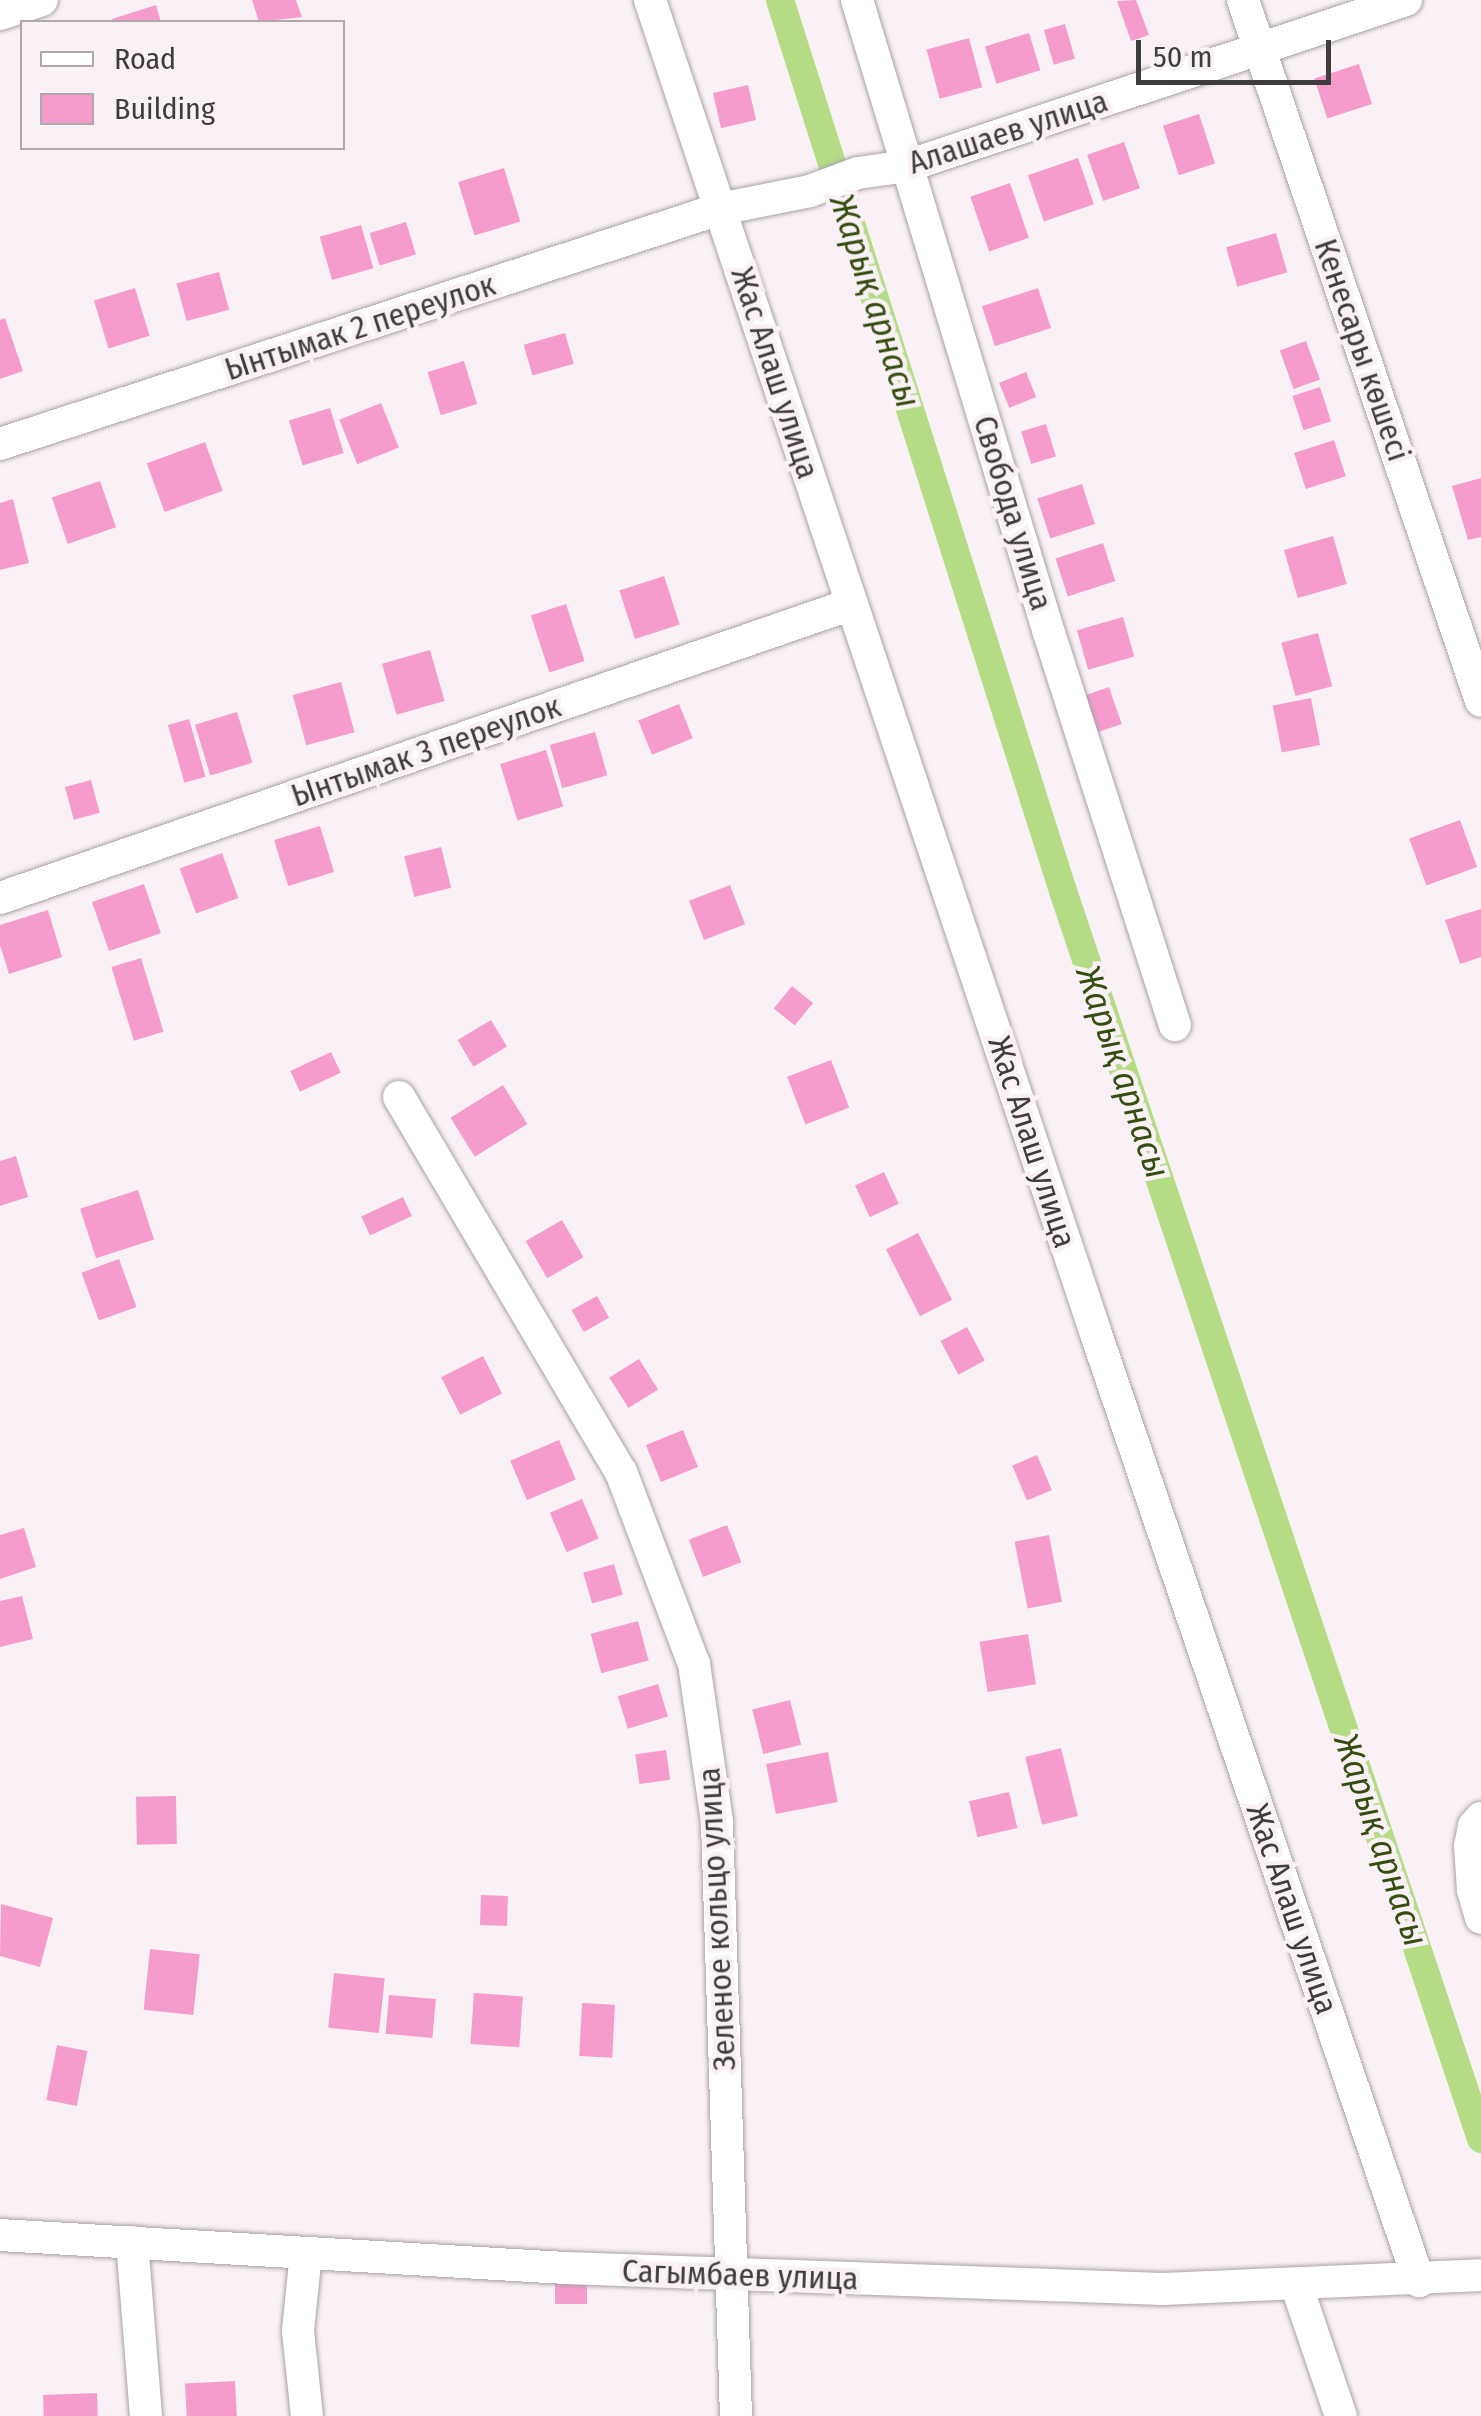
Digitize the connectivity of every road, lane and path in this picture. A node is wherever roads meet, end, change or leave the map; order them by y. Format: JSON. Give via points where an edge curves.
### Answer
{"nodes":[{"id":1,"x":42,"y":0,"type":"edge"},
{"id":2,"x":650,"y":0,"type":"edge"},
{"id":3,"x":856,"y":0,"type":"edge"},
{"id":4,"x":1242,"y":0,"type":"edge"},
{"id":5,"x":1406,"y":0,"type":"edge"},
{"id":6,"x":0,"y":14,"type":"edge"},
{"id":7,"x":1260,"y":49,"type":"junction"},
{"id":8,"x":907,"y":166,"type":"junction"},
{"id":9,"x":720,"y":209,"type":"junction"},
{"id":10,"x":0,"y":444,"type":"edge"},
{"id":11,"x":852,"y":604,"type":"junction"},
{"id":12,"x":1481,"y":701,"type":"edge"},
{"id":13,"x":0,"y":898,"type":"edge"},
{"id":14,"x":1175,"y":1025,"type":"dead end"},
{"id":15,"x":399,"y":1098,"type":"dead end"},
{"id":16,"x":1481,"y":1818,"type":"edge"},
{"id":17,"x":1481,"y":1918,"type":"edge"},
{"id":18,"x":0,"y":2235,"type":"edge"},
{"id":19,"x":132,"y":2242,"type":"junction"},
{"id":20,"x":306,"y":2253,"type":"junction"},
{"id":21,"x":1481,"y":2275,"type":"edge"},
{"id":22,"x":730,"y":2276,"type":"junction"},
{"id":23,"x":1419,"y":2281,"type":"junction"},
{"id":24,"x":1297,"y":2287,"type":"junction"},
{"id":25,"x":146,"y":2416,"type":"edge"},
{"id":26,"x":307,"y":2416,"type":"edge"},
{"id":27,"x":736,"y":2416,"type":"edge"},
{"id":28,"x":1341,"y":2416,"type":"edge"}],
"edges":[{"from":1,"to":6,"type":"street"},
{"from":2,"to":9,"type":"street","name":"Жас Алаш улица"},
{"from":3,"to":8,"type":"street","name":"Свобода улица"},
{"from":4,"to":7,"type":"street","name":"Кенесары көшесі"},
{"from":5,"to":7,"type":"street","name":"Алашаев улица"},
{"from":7,"to":8,"type":"street","name":"Алашаев улица"},
{"from":7,"to":12,"type":"street","name":"Кенесары көшесі"},
{"from":8,"to":9,"type":"street","name":"Алашаев улица"},
{"from":8,"to":14,"type":"street","name":"Свобода улица"},
{"from":9,"to":10,"type":"street","name":"Ынтымак 2 переулок"},
{"from":9,"to":11,"type":"street","name":"Жас Алаш улица"},
{"from":11,"to":13,"type":"street","name":"Ынтымак 3 переулок"},
{"from":11,"to":23,"type":"street","name":"Жас Алаш улица"},
{"from":15,"to":22,"type":"street","name":"Зеленое кольцо улица","via":[[621,1472],[694,1664],[717,1822]]},
{"from":16,"to":17,"type":"street","via":[[1470,1846]]},
{"from":18,"to":19,"type":"street","name":"Сагымбаев улица"},
{"from":19,"to":20,"type":"street","name":"Сагымбаев улица"},
{"from":19,"to":25,"type":"street"},
{"from":20,"to":22,"type":"street","name":"Сагымбаев улица"},
{"from":20,"to":26,"type":"street","via":[[298,2331]]},
{"from":21,"to":23,"type":"street","name":"Сагымбаев улица"},
{"from":22,"to":24,"type":"street","name":"Сагымбаев улица","via":[[1162,2290]]},
{"from":22,"to":27,"type":"street","name":"Зеленое кольцо улица"},
{"from":23,"to":24,"type":"street","name":"Сагымбаев улица"},
{"from":24,"to":28,"type":"street"}]}
